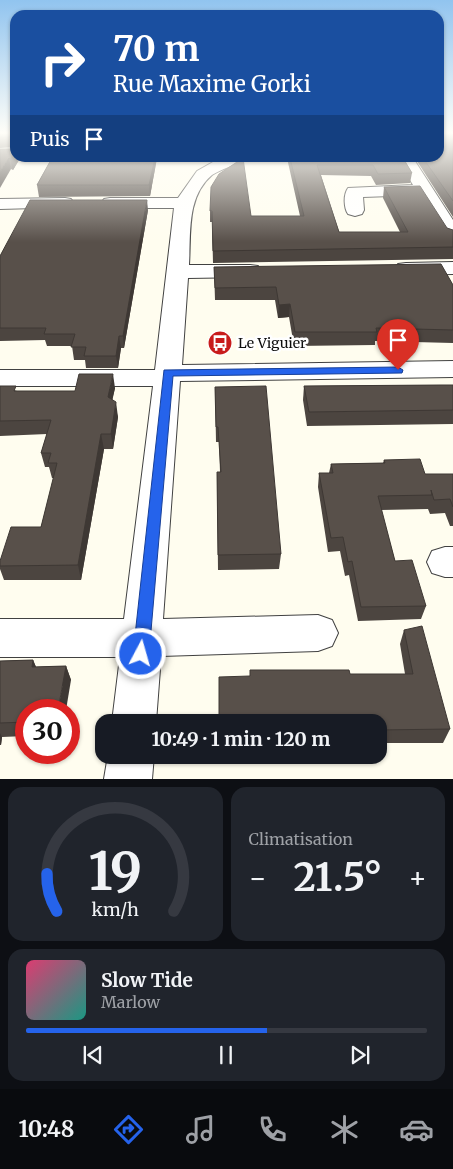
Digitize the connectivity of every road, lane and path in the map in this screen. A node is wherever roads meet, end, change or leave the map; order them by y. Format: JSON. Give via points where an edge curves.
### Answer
{"nodes":[{"id":1,"x":195,"y":169,"type":"edge"},
{"id":2,"x":412,"y":169,"type":"edge"},
{"id":3,"x":424,"y":190,"type":"junction"},
{"id":4,"x":78,"y":203,"type":"edge"},
{"id":5,"x":97,"y":203,"type":"edge"},
{"id":6,"x":184,"y":203,"type":"junction"},
{"id":7,"x":5,"y":204,"type":"edge"},
{"id":8,"x":356,"y":210,"type":"dead end"},
{"id":9,"x":0,"y":222,"type":"edge"},
{"id":10,"x":453,"y":234,"type":"edge"},
{"id":11,"x":453,"y":268,"type":"edge"},
{"id":12,"x":384,"y":269,"type":"edge"},
{"id":13,"x":266,"y":271,"type":"edge"},
{"id":14,"x":177,"y":272,"type":"junction"},
{"id":15,"x":453,"y":369,"type":"edge"},
{"id":16,"x":168,"y":375,"type":"junction"},
{"id":17,"x":0,"y":378,"type":"edge"},
{"id":18,"x":318,"y":633,"type":"dead end"},
{"id":19,"x":0,"y":638,"type":"edge"},
{"id":20,"x":143,"y":638,"type":"junction"},
{"id":21,"x":135,"y":714,"type":"edge"},
{"id":22,"x":130,"y":764,"type":"edge"},
{"id":23,"x":128,"y":779,"type":"edge"}],
"edges":[{"from":1,"to":6,"type":"street","via":[[183,176],[178,196]]},
{"from":2,"to":3,"type":"street"},
{"from":3,"to":8,"type":"street","via":[[354,192]]},
{"from":3,"to":10,"type":"street"},
{"from":4,"to":7,"type":"street"},
{"from":5,"to":6,"type":"street"},
{"from":6,"to":14,"type":"street"},
{"from":7,"to":9,"type":"street"},
{"from":11,"to":12,"type":"street"},
{"from":13,"to":14,"type":"street"},
{"from":14,"to":16,"type":"street"},
{"from":15,"to":16,"type":"street"},
{"from":16,"to":17,"type":"street"},
{"from":16,"to":20,"type":"street"},
{"from":18,"to":20,"type":"street"},
{"from":19,"to":20,"type":"street"},
{"from":20,"to":21,"type":"street"},
{"from":22,"to":23,"type":"street"}]}
